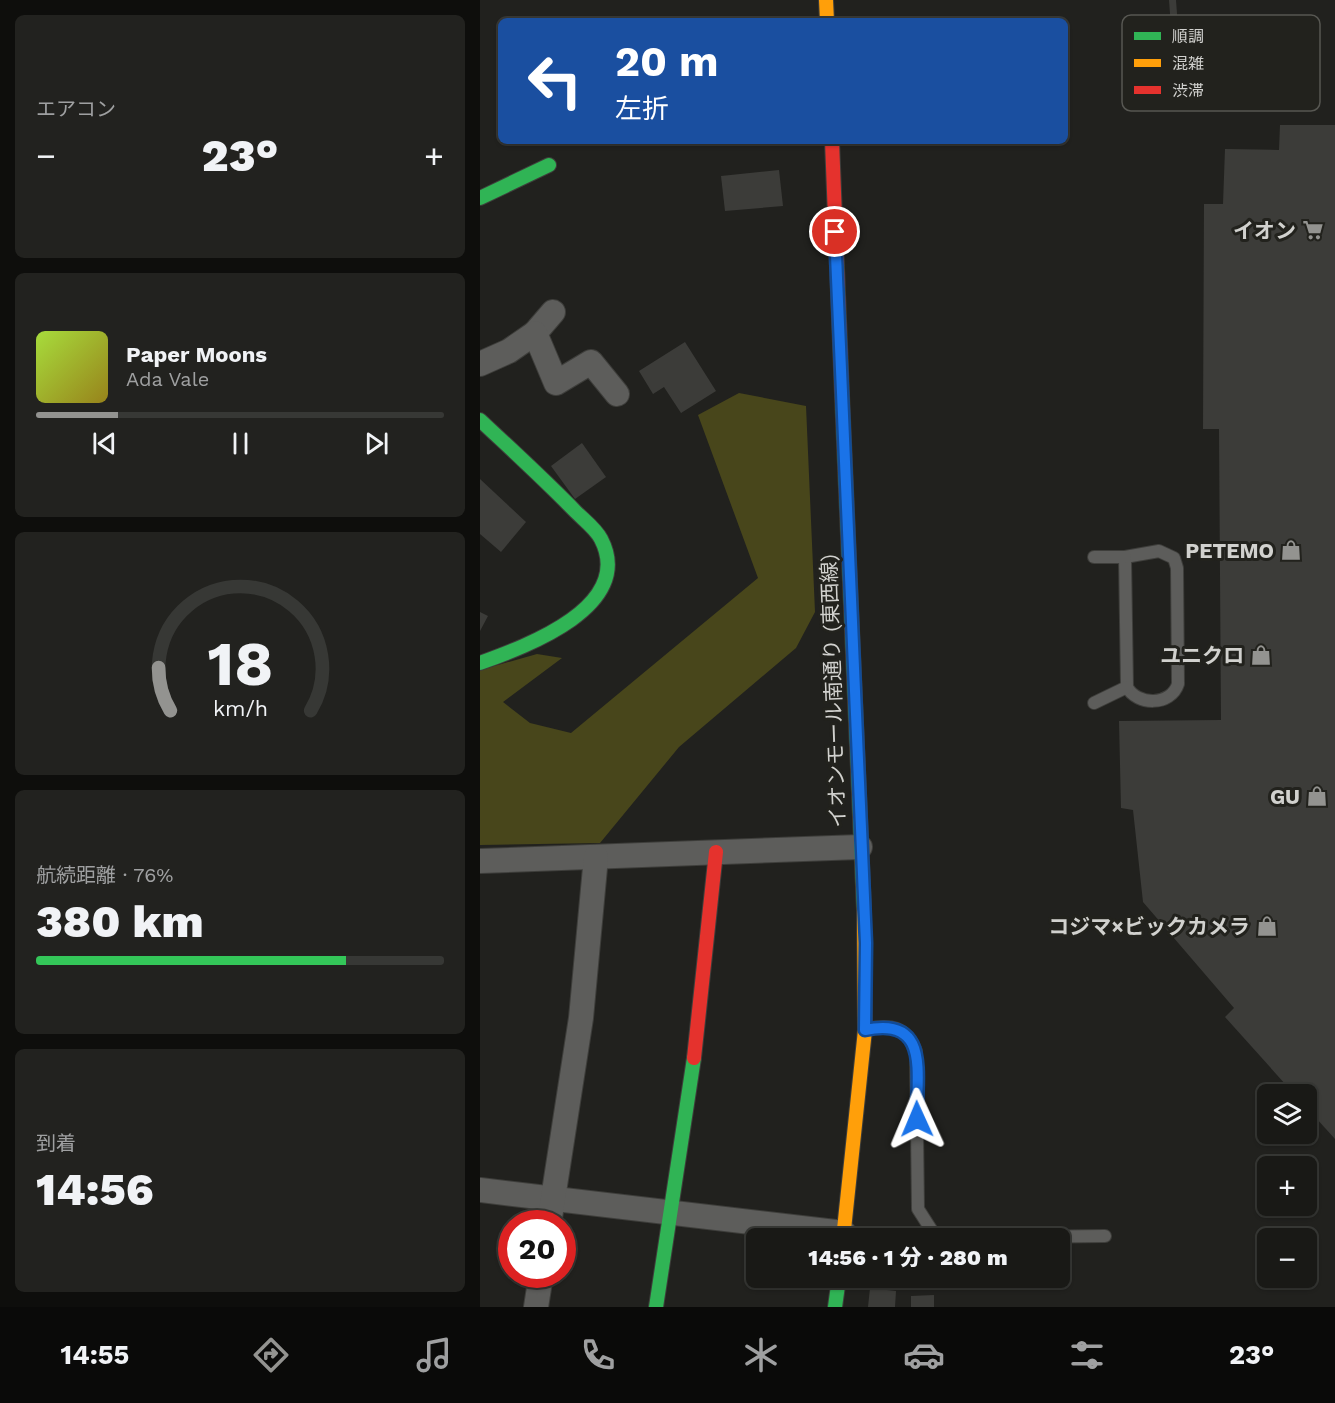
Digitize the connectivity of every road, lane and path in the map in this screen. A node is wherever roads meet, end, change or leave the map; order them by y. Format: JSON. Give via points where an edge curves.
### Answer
{"nodes":[{"id":1,"x":826,"y":0,"type":"edge"},
{"id":2,"x":827,"y":18,"type":"edge"},
{"id":3,"x":832,"y":144,"type":"edge"},
{"id":4,"x":549,"y":165,"type":"dead end"},
{"id":5,"x":480,"y":198,"type":"edge"},
{"id":6,"x":553,"y":312,"type":"dead end"},
{"id":7,"x":535,"y":333,"type":"junction"},
{"id":8,"x":480,"y":364,"type":"edge"},
{"id":9,"x":617,"y":394,"type":"dead end"},
{"id":10,"x":480,"y":420,"type":"edge"},
{"id":11,"x":1094,"y":557,"type":"dead end"},
{"id":12,"x":1125,"y":557,"type":"junction"},
{"id":13,"x":480,"y":663,"type":"edge"},
{"id":14,"x":1127,"y":687,"type":"junction"},
{"id":15,"x":1094,"y":703,"type":"dead end"},
{"id":16,"x":860,"y":847,"type":"junction"},
{"id":17,"x":716,"y":852,"type":"junction"},
{"id":18,"x":596,"y":857,"type":"junction"},
{"id":19,"x":480,"y":861,"type":"edge"},
{"id":20,"x":865,"y":1030,"type":"junction"},
{"id":21,"x":480,"y":1190,"type":"edge"},
{"id":22,"x":553,"y":1198,"type":"junction"},
{"id":23,"x":551,"y":1210,"type":"edge"},
{"id":24,"x":670,"y":1213,"type":"junction"},
{"id":25,"x":783,"y":1228,"type":"edge"},
{"id":26,"x":845,"y":1228,"type":"edge"},
{"id":27,"x":1105,"y":1236,"type":"dead end"},
{"id":28,"x":540,"y":1288,"type":"edge"},
{"id":29,"x":838,"y":1288,"type":"edge"},
{"id":30,"x":536,"y":1307,"type":"edge"},
{"id":31,"x":656,"y":1307,"type":"edge"},
{"id":32,"x":836,"y":1307,"type":"edge"}],
"edges":[{"from":1,"to":2,"type":"street"},
{"from":3,"to":16,"type":"street","name":"イオンモール南通り (東西線)"},
{"from":4,"to":5,"type":"street"},
{"from":6,"to":7,"type":"street"},
{"from":7,"to":8,"type":"street"},
{"from":7,"to":9,"type":"street","via":[[556,383],[591,362]]},
{"from":10,"to":13,"type":"street","via":[[601,539],[608,568],[606,587],[560,627],[516,651]]},
{"from":11,"to":12,"type":"lane"},
{"from":12,"to":14,"type":"lane"},
{"from":12,"to":14,"type":"lane","via":[[1159,551],[1174,558],[1177,568],[1176,691],[1160,700],[1140,700]]},
{"from":14,"to":15,"type":"lane"},
{"from":16,"to":17,"type":"street"},
{"from":16,"to":20,"type":"street","name":"イオンモール南通り (東西線)","via":[[866,943]]},
{"from":17,"to":18,"type":"street"},
{"from":17,"to":24,"type":"street","via":[[699,1025]]},
{"from":18,"to":19,"type":"street"},
{"from":18,"to":22,"type":"street","via":[[581,1018]]},
{"from":20,"to":26,"type":"street","name":"イオンモール南通り (東西線)"},
{"from":20,"to":27,"type":"lane","via":[[885,1025],[902,1030],[916,1051],[918,1209],[934,1234],[943,1238]]},
{"from":21,"to":22,"type":"street"},
{"from":22,"to":23,"type":"street"},
{"from":22,"to":24,"type":"street"},
{"from":24,"to":25,"type":"street"},
{"from":24,"to":31,"type":"street"},
{"from":28,"to":30,"type":"street"},
{"from":29,"to":32,"type":"street"}]}
